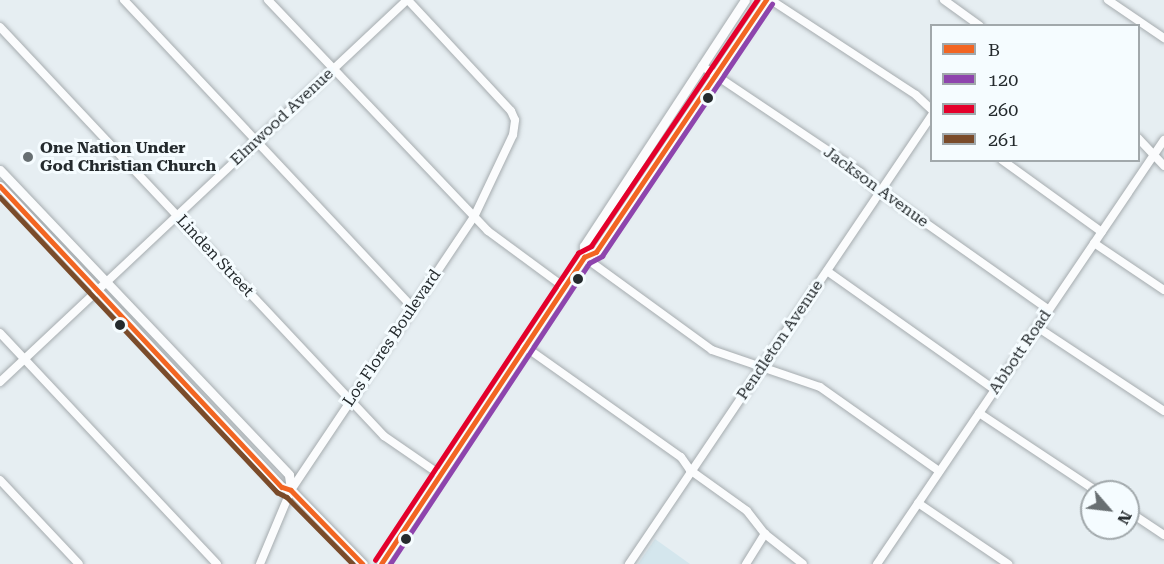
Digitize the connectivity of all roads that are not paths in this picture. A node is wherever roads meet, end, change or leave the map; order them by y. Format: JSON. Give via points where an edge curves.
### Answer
{"nodes":[{"id":1,"x":124,"y":0,"type":"edge"},
{"id":2,"x":267,"y":0,"type":"edge"},
{"id":3,"x":407,"y":0,"type":"edge"},
{"id":4,"x":745,"y":0,"type":"edge"},
{"id":5,"x":766,"y":0,"type":"edge"},
{"id":6,"x":771,"y":0,"type":"edge"},
{"id":7,"x":944,"y":0,"type":"edge"},
{"id":8,"x":1108,"y":0,"type":"edge"},
{"id":9,"x":977,"y":24,"type":"edge"},
{"id":10,"x":0,"y":27,"type":"edge"},
{"id":11,"x":1164,"y":38,"type":"edge"},
{"id":12,"x":702,"y":66,"type":"junction"},
{"id":13,"x":333,"y":69,"type":"junction"},
{"id":14,"x":715,"y":75,"type":"junction"},
{"id":15,"x":930,"y":108,"type":"edge"},
{"id":16,"x":930,"y":118,"type":"edge"},
{"id":17,"x":1140,"y":140,"type":"edge"},
{"id":18,"x":1164,"y":140,"type":"edge"},
{"id":19,"x":257,"y":141,"type":"junction"},
{"id":20,"x":1154,"y":154,"type":"junction"},
{"id":21,"x":1005,"y":162,"type":"edge"},
{"id":22,"x":1164,"y":166,"type":"edge"},
{"id":23,"x":0,"y":170,"type":"edge"},
{"id":24,"x":0,"y":186,"type":"edge"},
{"id":25,"x":879,"y":190,"type":"junction"},
{"id":26,"x":178,"y":216,"type":"junction"},
{"id":27,"x":474,"y":217,"type":"junction"},
{"id":28,"x":1102,"y":232,"type":"junction"},
{"id":29,"x":1094,"y":243,"type":"junction"},
{"id":30,"x":584,"y":257,"type":"junction"},
{"id":31,"x":827,"y":271,"type":"junction"},
{"id":32,"x":105,"y":283,"type":"junction"},
{"id":33,"x":564,"y":287,"type":"junction"},
{"id":34,"x":1164,"y":290,"type":"edge"},
{"id":35,"x":97,"y":291,"type":"junction"},
{"id":36,"x":411,"y":307,"type":"junction"},
{"id":37,"x":1049,"y":310,"type":"junction"},
{"id":38,"x":1037,"y":327,"type":"junction"},
{"id":39,"x":0,"y":333,"type":"edge"},
{"id":40,"x":524,"y":346,"type":"junction"},
{"id":41,"x":24,"y":359,"type":"junction"},
{"id":42,"x":762,"y":366,"type":"junction"},
{"id":43,"x":0,"y":382,"type":"edge"},
{"id":44,"x":995,"y":390,"type":"junction"},
{"id":45,"x":350,"y":400,"type":"junction"},
{"id":46,"x":1164,"y":411,"type":"edge"},
{"id":47,"x":979,"y":413,"type":"junction"},
{"id":48,"x":690,"y":470,"type":"junction"},
{"id":49,"x":939,"y":471,"type":"junction"},
{"id":50,"x":439,"y":474,"type":"junction"},
{"id":51,"x":0,"y":480,"type":"edge"},
{"id":52,"x":1080,"y":480,"type":"edge"},
{"id":53,"x":291,"y":490,"type":"junction"},
{"id":54,"x":918,"y":503,"type":"junction"},
{"id":55,"x":1140,"y":520,"type":"edge"},
{"id":56,"x":765,"y":534,"type":"junction"},
{"id":57,"x":1164,"y":535,"type":"edge"},
{"id":58,"x":79,"y":564,"type":"edge"},
{"id":59,"x":217,"y":564,"type":"edge"},
{"id":60,"x":260,"y":564,"type":"edge"},
{"id":61,"x":363,"y":564,"type":"edge"},
{"id":62,"x":381,"y":564,"type":"edge"},
{"id":63,"x":629,"y":564,"type":"edge"},
{"id":64,"x":746,"y":564,"type":"edge"},
{"id":65,"x":803,"y":564,"type":"edge"},
{"id":66,"x":876,"y":564,"type":"edge"},
{"id":67,"x":1008,"y":564,"type":"edge"}],
"edges":[{"from":1,"to":19,"type":"street"},
{"from":2,"to":13,"type":"street"},
{"from":3,"to":13,"type":"street","name":"Elmwood Avenue"},
{"from":3,"to":27,"type":"street","name":"Los Flores Boulevard","via":[[511,111],[515,120],[513,135]]},
{"from":4,"to":12,"type":"main road"},
{"from":5,"to":14,"type":"main road"},
{"from":6,"to":15,"type":"street"},
{"from":7,"to":9,"type":"street"},
{"from":8,"to":11,"type":"street"},
{"from":10,"to":26,"type":"street","name":"Linden Street"},
{"from":12,"to":14,"type":"street","name":"Jackson Avenue"},
{"from":12,"to":30,"type":"main road","via":[[584,246]]},
{"from":13,"to":19,"type":"street","name":"Elmwood Avenue"},
{"from":13,"to":27,"type":"street"},
{"from":14,"to":25,"type":"street","name":"Jackson Avenue","via":[[861,173]]},
{"from":14,"to":30,"type":"main road","via":[[596,252]]},
{"from":16,"to":25,"type":"street","name":"Pendleton Avenue"},
{"from":17,"to":20,"type":"street"},
{"from":18,"to":20,"type":"street","name":"Abbott Road"},
{"from":19,"to":26,"type":"street","name":"Elmwood Avenue"},
{"from":19,"to":36,"type":"street"},
{"from":20,"to":22,"type":"street"},
{"from":20,"to":28,"type":"street","name":"Abbott Road"},
{"from":21,"to":28,"type":"street"},
{"from":23,"to":32,"type":"main road"},
{"from":24,"to":35,"type":"main road"},
{"from":25,"to":31,"type":"street","name":"Pendleton Avenue"},
{"from":25,"to":37,"type":"street","name":"Jackson Avenue"},
{"from":26,"to":32,"type":"street","name":"Elmwood Avenue"},
{"from":26,"to":45,"type":"street","name":"Linden Street"},
{"from":27,"to":33,"type":"street","via":[[509,249]]},
{"from":27,"to":36,"type":"street","name":"Los Flores Boulevard"},
{"from":28,"to":29,"type":"street","name":"Abbott Road"},
{"from":29,"to":34,"type":"street"},
{"from":29,"to":37,"type":"street","name":"Abbott Road"},
{"from":30,"to":33,"type":"main road"},
{"from":30,"to":42,"type":"street","via":[[712,350]]},
{"from":31,"to":42,"type":"street","name":"Pendleton Avenue"},
{"from":31,"to":44,"type":"street"},
{"from":32,"to":35,"type":"street","name":"Elmwood Avenue"},
{"from":32,"to":53,"type":"main road","via":[[289,475]]},
{"from":33,"to":40,"type":"main road"},
{"from":35,"to":41,"type":"street","name":"Elmwood Avenue"},
{"from":35,"to":53,"type":"main road","via":[[282,487]]},
{"from":36,"to":45,"type":"street","name":"Los Flores Boulevard"},
{"from":37,"to":38,"type":"street","name":"Abbott Road"},
{"from":38,"to":44,"type":"street","name":"Abbott Road"},
{"from":38,"to":46,"type":"street"},
{"from":39,"to":41,"type":"street"},
{"from":40,"to":48,"type":"street","via":[[681,457]]},
{"from":40,"to":50,"type":"main road"},
{"from":41,"to":43,"type":"street","name":"Elmwood Avenue"},
{"from":41,"to":59,"type":"street"},
{"from":42,"to":48,"type":"street","name":"Pendleton Avenue"},
{"from":42,"to":49,"type":"street","via":[[820,387]]},
{"from":44,"to":47,"type":"street","name":"Abbott Road"},
{"from":45,"to":50,"type":"street","name":"Linden Street","via":[[384,436]]},
{"from":45,"to":53,"type":"street","name":"Los Flores Boulevard"},
{"from":47,"to":49,"type":"street","name":"Abbott Road"},
{"from":47,"to":52,"type":"street"},
{"from":48,"to":56,"type":"street","via":[[747,511]]},
{"from":48,"to":63,"type":"street","name":"Pendleton Avenue"},
{"from":49,"to":54,"type":"street","name":"Abbott Road"},
{"from":50,"to":62,"type":"main road"},
{"from":51,"to":58,"type":"street"},
{"from":53,"to":60,"type":"street","name":"Los Flores Boulevard"},
{"from":53,"to":61,"type":"main road"},
{"from":54,"to":66,"type":"street","name":"Abbott Road"},
{"from":54,"to":67,"type":"street"},
{"from":55,"to":57,"type":"street"},
{"from":56,"to":64,"type":"street"},
{"from":56,"to":65,"type":"street"}]}
